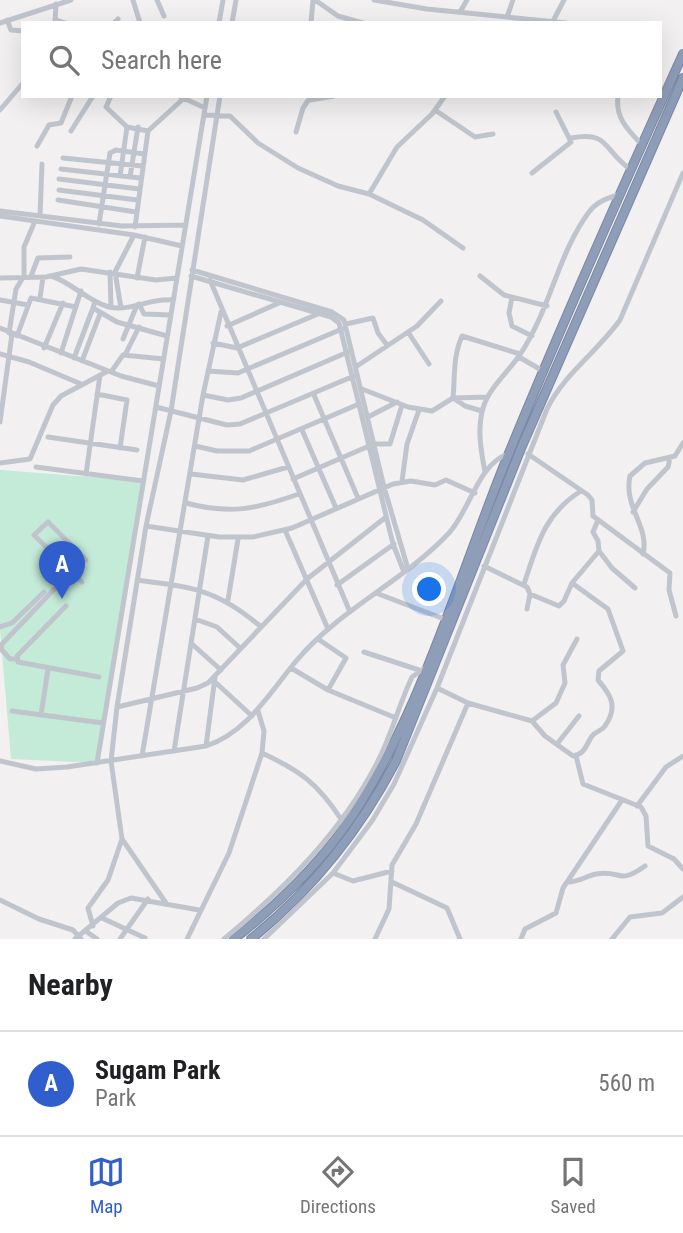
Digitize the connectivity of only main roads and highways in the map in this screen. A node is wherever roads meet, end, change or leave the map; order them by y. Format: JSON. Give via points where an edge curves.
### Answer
{"nodes":[{"id":1,"x":683,"y":54,"type":"edge"},
{"id":2,"x":683,"y":78,"type":"edge"},
{"id":3,"x":234,"y":939,"type":"edge"},
{"id":4,"x":251,"y":939,"type":"edge"}],
"edges":[{"from":1,"to":3,"type":"highway","via":[[509,454],[393,747],[348,823],[298,883]]},
{"from":2,"to":4,"type":"highway","via":[[522,446],[396,761],[356,829],[323,871]]}]}
